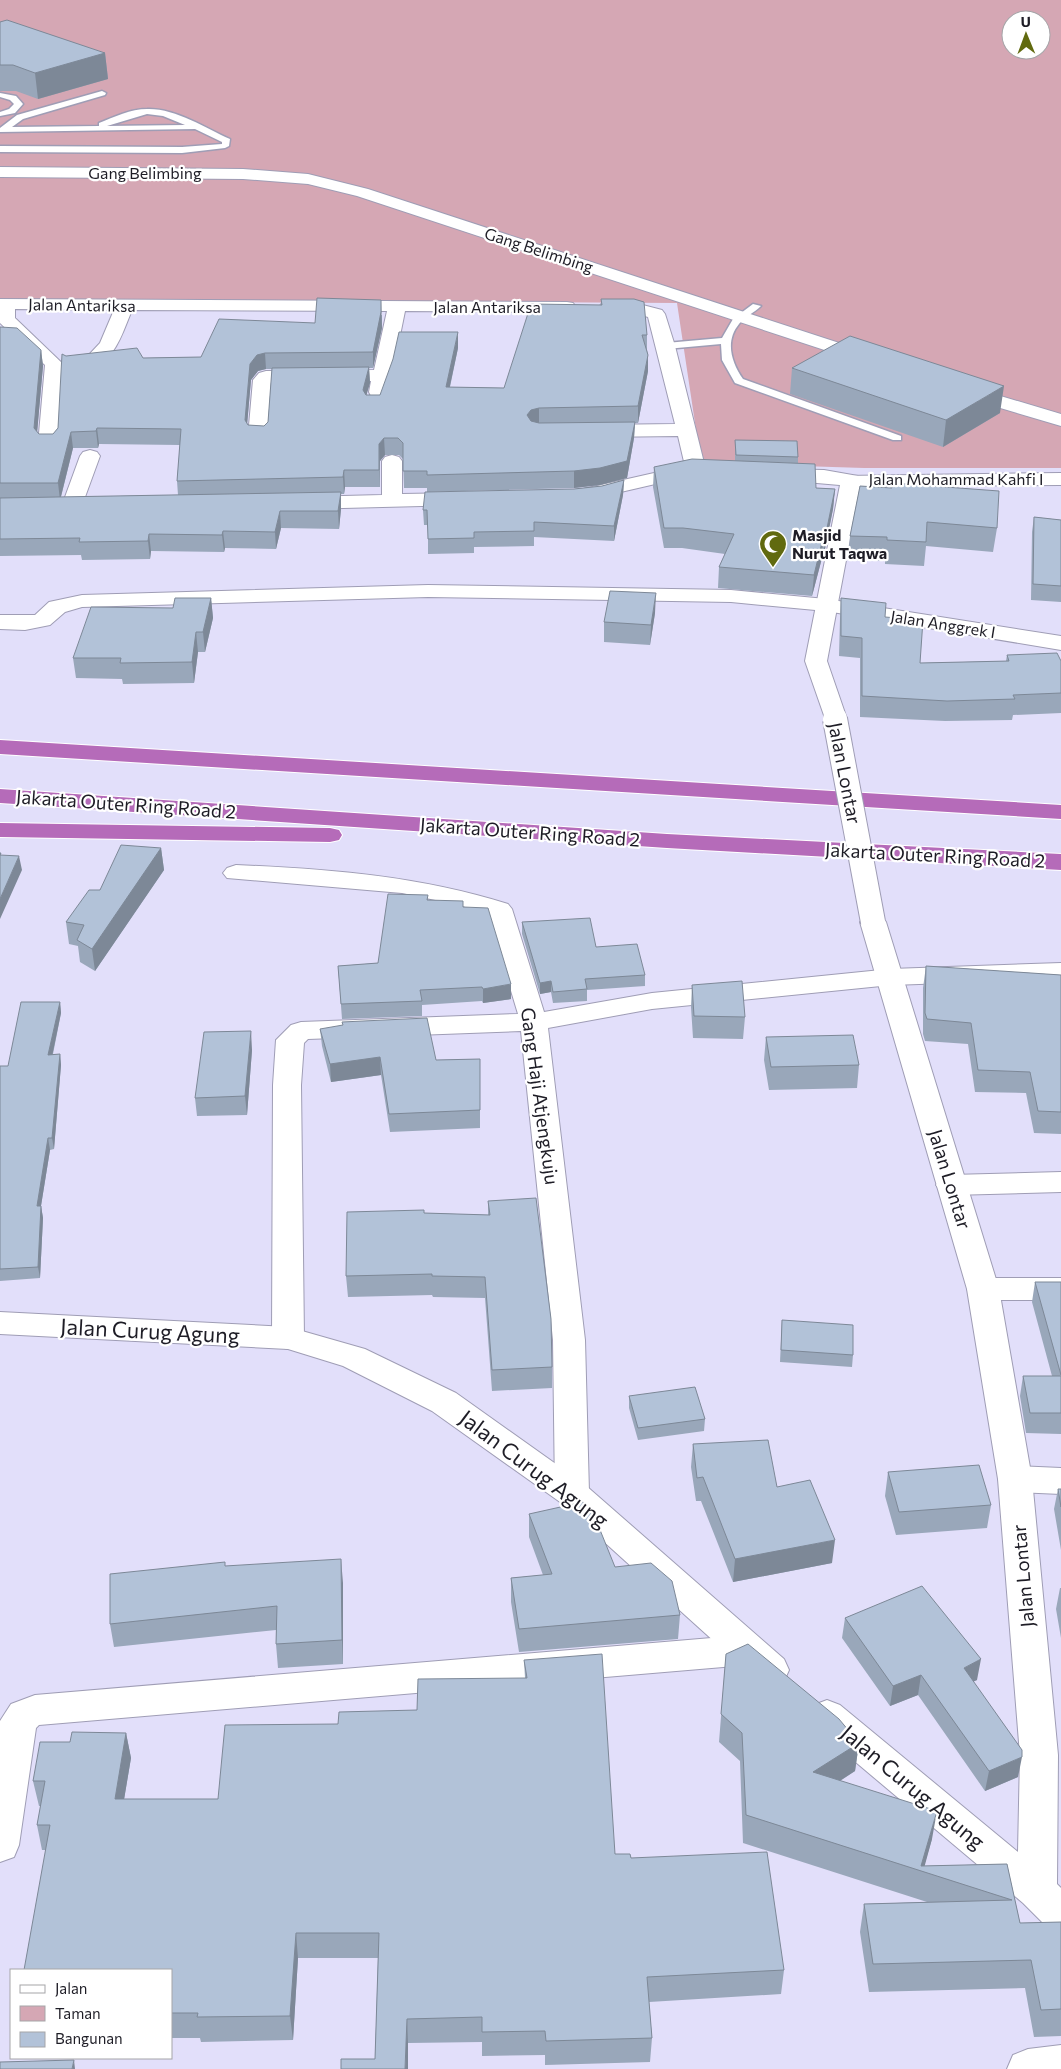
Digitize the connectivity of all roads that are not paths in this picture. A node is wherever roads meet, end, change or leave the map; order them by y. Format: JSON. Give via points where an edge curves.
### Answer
{"nodes":[{"id":1,"x":102,"y":93,"type":"dead end"},
{"id":2,"x":2,"y":95,"type":"edge"},
{"id":3,"x":0,"y":114,"type":"edge"},
{"id":4,"x":196,"y":127,"type":"junction"},
{"id":5,"x":93,"y":128,"type":"junction"},
{"id":6,"x":3,"y":130,"type":"edge"},
{"id":7,"x":0,"y":149,"type":"edge"},
{"id":8,"x":0,"y":164,"type":"edge"},
{"id":9,"x":324,"y":170,"type":"junction"},
{"id":10,"x":0,"y":172,"type":"edge"},
{"id":11,"x":308,"y":179,"type":"junction"},
{"id":12,"x":3,"y":304,"type":"edge"},
{"id":13,"x":125,"y":305,"type":"junction"},
{"id":14,"x":397,"y":306,"type":"junction"},
{"id":15,"x":756,"y":306,"type":"junction"},
{"id":16,"x":739,"y":315,"type":"junction"},
{"id":17,"x":725,"y":341,"type":"junction"},
{"id":18,"x":666,"y":346,"type":"junction"},
{"id":19,"x":93,"y":360,"type":"edge"},
{"id":20,"x":383,"y":375,"type":"junction"},
{"id":21,"x":374,"y":406,"type":"edge"},
{"id":22,"x":1061,"y":406,"type":"edge"},
{"id":23,"x":1061,"y":420,"type":"edge"},
{"id":24,"x":686,"y":430,"type":"junction"},
{"id":25,"x":578,"y":432,"type":"edge"},
{"id":26,"x":258,"y":437,"type":"edge"},
{"id":27,"x":897,"y":438,"type":"dead end"},
{"id":28,"x":48,"y":445,"type":"edge"},
{"id":29,"x":392,"y":461,"type":"dead end"},
{"id":30,"x":86,"y":464,"type":"dead end"},
{"id":31,"x":757,"y":474,"type":"edge"},
{"id":32,"x":1061,"y":478,"type":"edge"},
{"id":33,"x":851,"y":480,"type":"junction"},
{"id":34,"x":565,"y":496,"type":"edge"},
{"id":35,"x":478,"y":499,"type":"edge"},
{"id":36,"x":392,"y":501,"type":"junction"},
{"id":37,"x":285,"y":504,"type":"edge"},
{"id":38,"x":72,"y":508,"type":"edge"},
{"id":39,"x":826,"y":605,"type":"junction"},
{"id":40,"x":0,"y":622,"type":"edge"},
{"id":41,"x":1061,"y":643,"type":"edge"},
{"id":42,"x":0,"y":747,"type":"edge"},
{"id":43,"x":0,"y":796,"type":"edge"},
{"id":44,"x":1061,"y":812,"type":"edge"},
{"id":45,"x":0,"y":830,"type":"edge"},
{"id":46,"x":667,"y":841,"type":"junction"},
{"id":47,"x":1061,"y":862,"type":"edge"},
{"id":48,"x":236,"y":873,"type":"dead end"},
{"id":49,"x":1061,"y":971,"type":"edge"},
{"id":50,"x":891,"y":977,"type":"junction"},
{"id":51,"x":534,"y":1022,"type":"junction"},
{"id":52,"x":1061,"y":1182,"type":"edge"},
{"id":53,"x":951,"y":1184,"type":"junction"},
{"id":54,"x":983,"y":1289,"type":"junction"},
{"id":55,"x":1061,"y":1289,"type":"edge"},
{"id":56,"x":0,"y":1323,"type":"edge"},
{"id":57,"x":288,"y":1338,"type":"junction"},
{"id":58,"x":1015,"y":1479,"type":"junction"},
{"id":59,"x":1061,"y":1482,"type":"edge"},
{"id":60,"x":572,"y":1493,"type":"junction"},
{"id":61,"x":747,"y":1650,"type":"junction"},
{"id":62,"x":1050,"y":1757,"type":"edge"},
{"id":63,"x":0,"y":1844,"type":"edge"},
{"id":64,"x":1037,"y":1891,"type":"junction"},
{"id":65,"x":1061,"y":1914,"type":"edge"},
{"id":66,"x":1061,"y":2065,"type":"edge"},
{"id":67,"x":1028,"y":2069,"type":"edge"}],
"edges":[{"from":1,"to":6,"type":"lane","via":[[20,117]]},
{"from":2,"to":3,"type":"lane","via":[[19,104],[12,111]]},
{"from":4,"to":5,"type":"lane"},
{"from":4,"to":5,"type":"lane","via":[[151,109],[138,110]]},
{"from":4,"to":7,"type":"lane","via":[[227,141],[224,146],[182,150]]},
{"from":5,"to":6,"type":"lane"},
{"from":8,"to":9,"type":"street","name":"Gang Belimbing","via":[[254,165]]},
{"from":9,"to":11,"type":"street"},
{"from":9,"to":15,"type":"street","name":"Gang Belimbing","via":[[396,188]]},
{"from":10,"to":11,"type":"street","name":"Gang Belimbing","via":[[243,174]]},
{"from":11,"to":16,"type":"street","name":"Gang Belimbing","via":[[362,192]]},
{"from":12,"to":13,"type":"street","name":"Jalan Antariksa"},
{"from":12,"to":28,"type":"street","via":[[6,319],[54,364]]},
{"from":13,"to":14,"type":"street","name":"Jalan Antariksa"},
{"from":13,"to":19,"type":"street","via":[[108,345]]},
{"from":14,"to":18,"type":"street","name":"Jalan Antariksa","via":[[635,308],[656,314]]},
{"from":14,"to":20,"type":"street"},
{"from":15,"to":16,"type":"lane"},
{"from":15,"to":16,"type":"street","name":"Gang Belimbing","via":[[880,356]]},
{"from":16,"to":17,"type":"lane"},
{"from":17,"to":18,"type":"lane"},
{"from":17,"to":27,"type":"lane","via":[[728,367],[739,381]]},
{"from":18,"to":24,"type":"street","name":"Jalan Antariksa"},
{"from":20,"to":21,"type":"street"},
{"from":20,"to":26,"type":"street","via":[[266,376],[262,380]]},
{"from":22,"to":23,"type":"street","via":[[953,382],[1003,405]]},
{"from":24,"to":25,"type":"street"},
{"from":24,"to":34,"type":"street","name":"Jalan Antariksa","via":[[705,471],[673,473],[601,493]]},
{"from":29,"to":36,"type":"street"},
{"from":30,"to":38,"type":"street"},
{"from":31,"to":33,"type":"street"},
{"from":32,"to":33,"type":"street","name":"Jalan Mohammad Kahfi I"},
{"from":33,"to":39,"type":"street","name":"Jalan Lontar"},
{"from":35,"to":36,"type":"street"},
{"from":36,"to":37,"type":"street"},
{"from":39,"to":40,"type":"street","name":"Jalan Anggrek I","via":[[731,596],[428,592],[82,602],[57,606],[42,620]]},
{"from":39,"to":41,"type":"street","name":"Jalan Anggrek I"},
{"from":39,"to":50,"type":"street","name":"Jalan Lontar","bridge":true,"via":[[816,661],[835,719],[879,947]]},
{"from":42,"to":44,"type":"highway"},
{"from":43,"to":46,"type":"highway","name":"Jakarta Outer Ring Road 2"},
{"from":45,"to":46,"type":"highway"},
{"from":46,"to":47,"type":"highway","name":"Jakarta Outer Ring Road 2"},
{"from":48,"to":51,"type":"street","name":"Gang Haji Atjengkuju","via":[[402,884],[465,897],[499,909]]},
{"from":49,"to":50,"type":"street"},
{"from":50,"to":51,"type":"street","via":[[652,1001]]},
{"from":50,"to":53,"type":"street","name":"Jalan Lontar"},
{"from":51,"to":57,"type":"street","via":[[301,1031],[294,1034],[290,1040],[287,1085]]},
{"from":51,"to":60,"type":"street","name":"Gang Haji Atjengkuju","via":[[569,1340]]},
{"from":52,"to":53,"type":"street"},
{"from":53,"to":54,"type":"street","name":"Jalan Lontar"},
{"from":54,"to":55,"type":"street"},
{"from":54,"to":58,"type":"street","name":"Jalan Lontar"},
{"from":56,"to":57,"type":"street","name":"Jalan Curug Agung"},
{"from":57,"to":60,"type":"street","name":"Jalan Curug Agung","via":[[354,1357],[444,1402]]},
{"from":58,"to":59,"type":"street"},
{"from":58,"to":62,"type":"street","name":"Jalan Lontar"},
{"from":60,"to":61,"type":"street","name":"Jalan Curug Agung"},
{"from":61,"to":63,"type":"street","via":[[35,1710],[18,1722]]},
{"from":61,"to":64,"type":"street","name":"Jalan Curug Agung"},
{"from":62,"to":64,"type":"street","name":"Jalan Lontar"},
{"from":64,"to":65,"type":"street","name":"Jalan Curug Agung"},
{"from":66,"to":67,"type":"street"}]}
